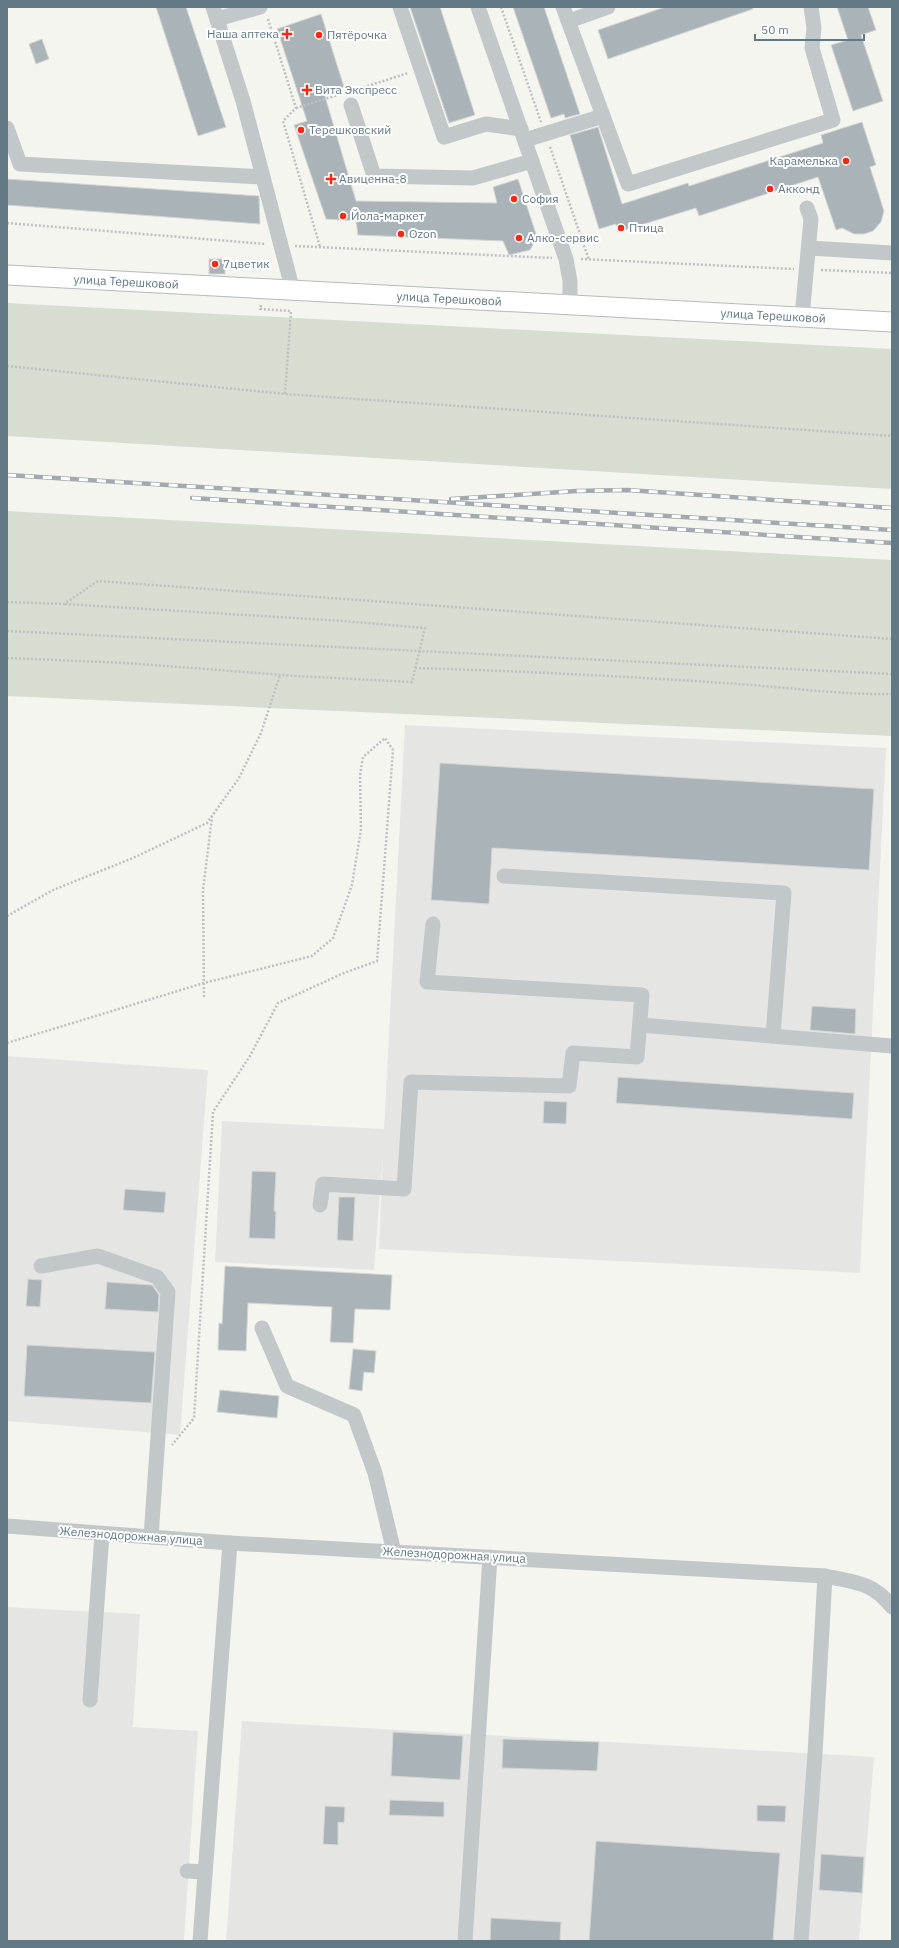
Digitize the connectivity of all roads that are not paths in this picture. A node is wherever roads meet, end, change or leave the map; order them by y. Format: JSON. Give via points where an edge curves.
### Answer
{"nodes":[{"id":1,"x":400,"y":7,"type":"edge"},
{"id":2,"x":478,"y":7,"type":"edge"},
{"id":3,"x":608,"y":7,"type":"edge"},
{"id":4,"x":811,"y":7,"type":"edge"},
{"id":5,"x":263,"y":11,"type":"edge"},
{"id":6,"x":215,"y":13,"type":"edge"},
{"id":7,"x":566,"y":14,"type":"edge"},
{"id":8,"x":351,"y":105,"type":"dead end"},
{"id":9,"x":603,"y":116,"type":"junction"},
{"id":10,"x":7,"y":128,"type":"edge"},
{"id":11,"x":523,"y":135,"type":"junction"},
{"id":12,"x":532,"y":161,"type":"junction"},
{"id":13,"x":263,"y":178,"type":"junction"},
{"id":14,"x":807,"y":208,"type":"dead end"},
{"id":15,"x":809,"y":248,"type":"junction"},
{"id":16,"x":892,"y":253,"type":"edge"},
{"id":17,"x":7,"y":275,"type":"edge"},
{"id":18,"x":293,"y":291,"type":"junction"},
{"id":19,"x":570,"y":305,"type":"junction"},
{"id":20,"x":802,"y":317,"type":"junction"},
{"id":21,"x":892,"y":322,"type":"edge"},
{"id":22,"x":504,"y":876,"type":"dead end"},
{"id":23,"x":433,"y":924,"type":"dead end"},
{"id":24,"x":640,"y":1025,"type":"junction"},
{"id":25,"x":773,"y":1036,"type":"junction"},
{"id":26,"x":892,"y":1046,"type":"edge"},
{"id":27,"x":320,"y":1205,"type":"dead end"},
{"id":28,"x":41,"y":1266,"type":"dead end"},
{"id":29,"x":262,"y":1328,"type":"dead end"},
{"id":30,"x":7,"y":1526,"type":"edge"},
{"id":31,"x":102,"y":1534,"type":"junction"},
{"id":32,"x":151,"y":1537,"type":"junction"},
{"id":33,"x":230,"y":1543,"type":"junction"},
{"id":34,"x":394,"y":1552,"type":"junction"},
{"id":35,"x":490,"y":1558,"type":"junction"},
{"id":36,"x":825,"y":1576,"type":"junction"},
{"id":37,"x":892,"y":1607,"type":"edge"},
{"id":38,"x":90,"y":1700,"type":"dead end"},
{"id":39,"x":187,"y":1871,"type":"dead end"},
{"id":40,"x":205,"y":1872,"type":"junction"},
{"id":41,"x":200,"y":1941,"type":"edge"},
{"id":42,"x":465,"y":1941,"type":"edge"},
{"id":43,"x":801,"y":1941,"type":"edge"}],
"edges":[{"from":1,"to":11,"type":"street","via":[[444,137],[486,124]]},
{"from":2,"to":11,"type":"street"},
{"from":3,"to":7,"type":"street"},
{"from":4,"to":9,"type":"street","via":[[814,28],[812,48],[833,120],[628,184]]},
{"from":5,"to":6,"type":"street"},
{"from":6,"to":13,"type":"street","via":[[243,101]]},
{"from":7,"to":9,"type":"street"},
{"from":8,"to":12,"type":"street","via":[[374,176],[474,178]]},
{"from":9,"to":11,"type":"street"},
{"from":10,"to":13,"type":"street","via":[[20,164]]},
{"from":11,"to":12,"type":"street"},
{"from":12,"to":19,"type":"street","via":[[566,259],[570,280]]},
{"from":13,"to":18,"type":"street"},
{"from":14,"to":15,"type":"street","via":[[811,219]]},
{"from":15,"to":16,"type":"street"},
{"from":15,"to":20,"type":"street"},
{"from":17,"to":18,"type":"main road","name":"улица Терешковой"},
{"from":18,"to":19,"type":"main road","name":"улица Терешковой"},
{"from":19,"to":20,"type":"main road","name":"улица Терешковой"},
{"from":20,"to":21,"type":"main road","name":"улица Терешковой"},
{"from":22,"to":25,"type":"street","via":[[784,893]]},
{"from":23,"to":24,"type":"street","via":[[427,982],[642,995]]},
{"from":24,"to":25,"type":"street"},
{"from":24,"to":27,"type":"street","via":[[637,1057],[573,1054],[569,1086],[411,1082],[404,1189],[323,1184]]},
{"from":25,"to":26,"type":"street"},
{"from":28,"to":32,"type":"street","via":[[98,1256],[157,1277],[168,1292]]},
{"from":29,"to":34,"type":"street","via":[[287,1386],[354,1415],[375,1473]]},
{"from":30,"to":31,"type":"street","name":"Железнодорожная улица"},
{"from":31,"to":32,"type":"street","name":"Железнодорожная улица"},
{"from":31,"to":38,"type":"street"},
{"from":32,"to":33,"type":"street","name":"Железнодорожная улица"},
{"from":33,"to":34,"type":"street","name":"Железнодорожная улица"},
{"from":33,"to":40,"type":"street"},
{"from":34,"to":35,"type":"street","name":"Железнодорожная улица"},
{"from":35,"to":36,"type":"street","name":"Железнодорожная улица"},
{"from":35,"to":42,"type":"street"},
{"from":36,"to":37,"type":"street","name":"Железнодорожная улица","via":[[868,1585]]},
{"from":36,"to":43,"type":"street"},
{"from":39,"to":40,"type":"street"},
{"from":40,"to":41,"type":"street"}]}
